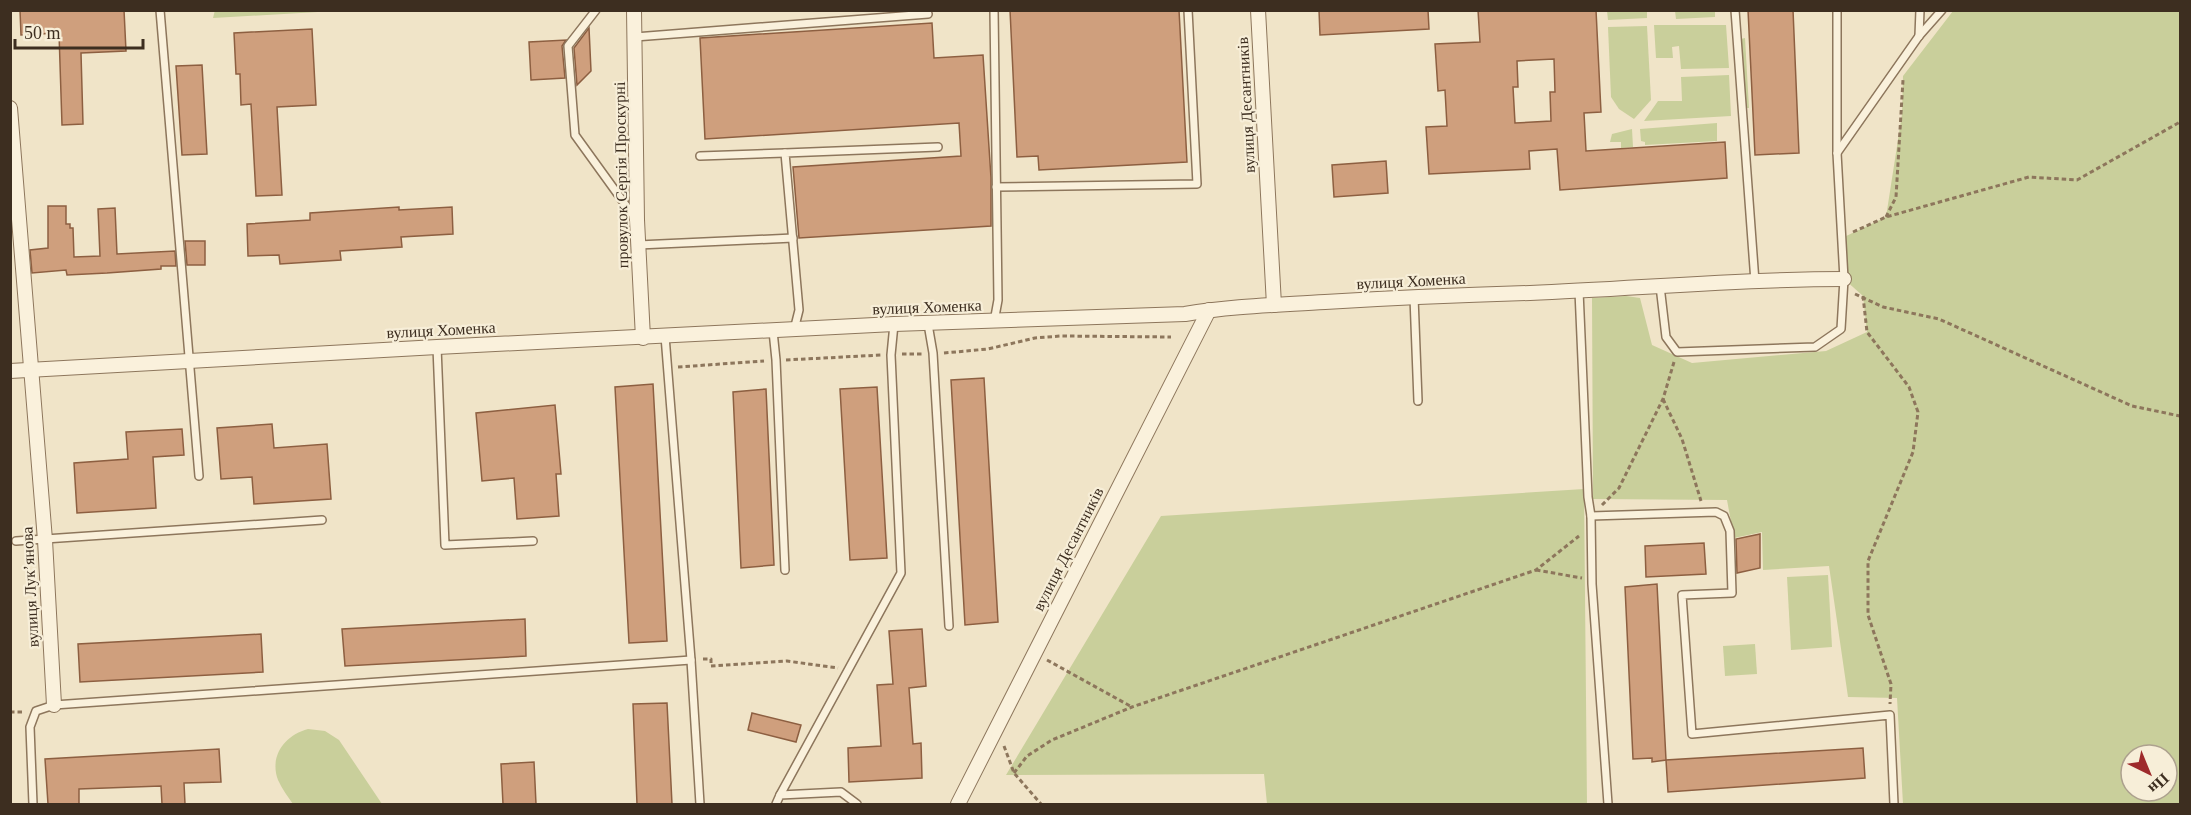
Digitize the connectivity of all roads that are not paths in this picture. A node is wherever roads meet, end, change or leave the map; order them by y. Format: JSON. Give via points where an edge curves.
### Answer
{"nodes":[{"id":1,"x":160,"y":10,"type":"edge"},
{"id":2,"x":596,"y":10,"type":"edge"},
{"id":3,"x":634,"y":10,"type":"edge"},
{"id":4,"x":994,"y":10,"type":"edge"},
{"id":5,"x":1188,"y":10,"type":"edge"},
{"id":6,"x":1258,"y":10,"type":"edge"},
{"id":7,"x":1735,"y":10,"type":"edge"},
{"id":8,"x":1920,"y":10,"type":"edge"},
{"id":9,"x":1942,"y":10,"type":"edge"},
{"id":10,"x":1837,"y":12,"type":"edge"},
{"id":11,"x":928,"y":14,"type":"dead end"},
{"id":12,"x":1919,"y":36,"type":"junction"},
{"id":13,"x":635,"y":37,"type":"junction"},
{"id":14,"x":10,"y":108,"type":"edge"},
{"id":15,"x":938,"y":147,"type":"dead end"},
{"id":16,"x":785,"y":153,"type":"junction"},
{"id":17,"x":1837,"y":153,"type":"junction"},
{"id":18,"x":700,"y":156,"type":"dead end"},
{"id":19,"x":996,"y":187,"type":"junction"},
{"id":20,"x":637,"y":220,"type":"junction"},
{"id":21,"x":793,"y":238,"type":"junction"},
{"id":22,"x":638,"y":245,"type":"junction"},
{"id":23,"x":1755,"y":282,"type":"junction"},
{"id":24,"x":1843,"y":285,"type":"junction"},
{"id":25,"x":1660,"y":286,"type":"junction"},
{"id":26,"x":1579,"y":291,"type":"junction"},
{"id":27,"x":1414,"y":297,"type":"junction"},
{"id":28,"x":1275,"y":305,"type":"junction"},
{"id":29,"x":1209,"y":310,"type":"junction"},
{"id":30,"x":994,"y":322,"type":"junction"},
{"id":31,"x":894,"y":324,"type":"junction"},
{"id":32,"x":928,"y":324,"type":"junction"},
{"id":33,"x":794,"y":330,"type":"junction"},
{"id":34,"x":773,"y":331,"type":"junction"},
{"id":35,"x":665,"y":336,"type":"junction"},
{"id":36,"x":643,"y":338,"type":"junction"},
{"id":37,"x":437,"y":347,"type":"junction"},
{"id":38,"x":189,"y":360,"type":"junction"},
{"id":39,"x":30,"y":370,"type":"junction"},
{"id":40,"x":10,"y":371,"type":"edge"},
{"id":41,"x":1418,"y":401,"type":"dead end"},
{"id":42,"x":199,"y":476,"type":"dead end"},
{"id":43,"x":1591,"y":516,"type":"junction"},
{"id":44,"x":322,"y":520,"type":"dead end"},
{"id":45,"x":45,"y":540,"type":"junction"},
{"id":46,"x":16,"y":541,"type":"dead end"},
{"id":47,"x":533,"y":541,"type":"dead end"},
{"id":48,"x":785,"y":570,"type":"dead end"},
{"id":49,"x":949,"y":626,"type":"dead end"},
{"id":50,"x":691,"y":660,"type":"junction"},
{"id":51,"x":54,"y":705,"type":"junction"},
{"id":52,"x":780,"y":795,"type":"junction"},
{"id":53,"x":33,"y":804,"type":"edge"},
{"id":54,"x":700,"y":804,"type":"edge"},
{"id":55,"x":776,"y":804,"type":"edge"},
{"id":56,"x":857,"y":804,"type":"edge"},
{"id":57,"x":958,"y":804,"type":"edge"},
{"id":58,"x":1608,"y":804,"type":"edge"},
{"id":59,"x":1894,"y":804,"type":"edge"}],
"edges":[{"from":1,"to":38,"type":"lane"},
{"from":2,"to":20,"type":"lane","via":[[568,46],[575,135]]},
{"from":3,"to":13,"type":"street","name":"провулок Сергія Проскурні"},
{"from":4,"to":19,"type":"lane"},
{"from":5,"to":19,"type":"lane","via":[[1197,184]]},
{"from":6,"to":28,"type":"street","name":"вулиця Десантників"},
{"from":7,"to":23,"type":"lane"},
{"from":8,"to":12,"type":"lane"},
{"from":9,"to":12,"type":"lane"},
{"from":10,"to":17,"type":"lane"},
{"from":11,"to":13,"type":"lane"},
{"from":12,"to":17,"type":"lane"},
{"from":13,"to":20,"type":"street","name":"провулок Сергія Проскурні"},
{"from":14,"to":39,"type":"street","name":"вулиця Лукʼянова"},
{"from":15,"to":16,"type":"lane"},
{"from":16,"to":18,"type":"lane"},
{"from":16,"to":21,"type":"lane"},
{"from":17,"to":24,"type":"lane"},
{"from":19,"to":30,"type":"lane","via":[[998,300]]},
{"from":20,"to":22,"type":"street","name":"провулок Сергія Проскурні"},
{"from":21,"to":22,"type":"lane"},
{"from":21,"to":33,"type":"lane","via":[[799,310]]},
{"from":22,"to":36,"type":"street","name":"провулок Сергія Проскурні"},
{"from":23,"to":24,"type":"street","name":"вулиця Хоменка","via":[[1804,279]]},
{"from":23,"to":25,"type":"street","name":"вулиця Хоменка"},
{"from":24,"to":25,"type":"lane","via":[[1841,329],[1815,347],[1677,352],[1666,338]]},
{"from":25,"to":26,"type":"street","name":"вулиця Хоменка"},
{"from":26,"to":27,"type":"street","name":"вулиця Хоменка"},
{"from":26,"to":43,"type":"lane"},
{"from":27,"to":28,"type":"street","name":"вулиця Хоменка"},
{"from":27,"to":41,"type":"lane"},
{"from":28,"to":29,"type":"street","name":"вулиця Хоменка"},
{"from":29,"to":30,"type":"street","name":"вулиця Хоменка"},
{"from":29,"to":57,"type":"street","name":"вулиця Десантників"},
{"from":30,"to":32,"type":"street","name":"вулиця Хоменка"},
{"from":31,"to":32,"type":"street","name":"вулиця Хоменка"},
{"from":31,"to":33,"type":"street","name":"вулиця Хоменка"},
{"from":31,"to":52,"type":"lane","via":[[891,355],[901,573]]},
{"from":32,"to":49,"type":"lane"},
{"from":33,"to":34,"type":"street","name":"вулиця Хоменка"},
{"from":34,"to":35,"type":"street","name":"вулиця Хоменка"},
{"from":34,"to":48,"type":"lane"},
{"from":35,"to":36,"type":"street","name":"вулиця Хоменка"},
{"from":35,"to":50,"type":"lane"},
{"from":36,"to":37,"type":"street","name":"вулиця Хоменка"},
{"from":37,"to":38,"type":"street","name":"вулиця Хоменка"},
{"from":37,"to":47,"type":"lane","via":[[445,545]]},
{"from":38,"to":39,"type":"street","name":"вулиця Хоменка"},
{"from":38,"to":42,"type":"lane"},
{"from":39,"to":40,"type":"street","name":"вулиця Хоменка"},
{"from":39,"to":45,"type":"street","name":"вулиця Лукʼянова"},
{"from":43,"to":58,"type":"lane","via":[[1592,584]]},
{"from":43,"to":59,"type":"lane","via":[[1716,512],[1724,516],[1728,523],[1732,593],[1682,595],[1692,734],[1890,715]]},
{"from":44,"to":45,"type":"lane"},
{"from":45,"to":46,"type":"lane"},
{"from":45,"to":51,"type":"street","name":"вулиця Лукʼянова"},
{"from":50,"to":51,"type":"lane"},
{"from":50,"to":54,"type":"lane"},
{"from":51,"to":53,"type":"lane","via":[[36,711],[30,727]]},
{"from":52,"to":55,"type":"lane"},
{"from":52,"to":56,"type":"lane","via":[[841,792]]}]}
